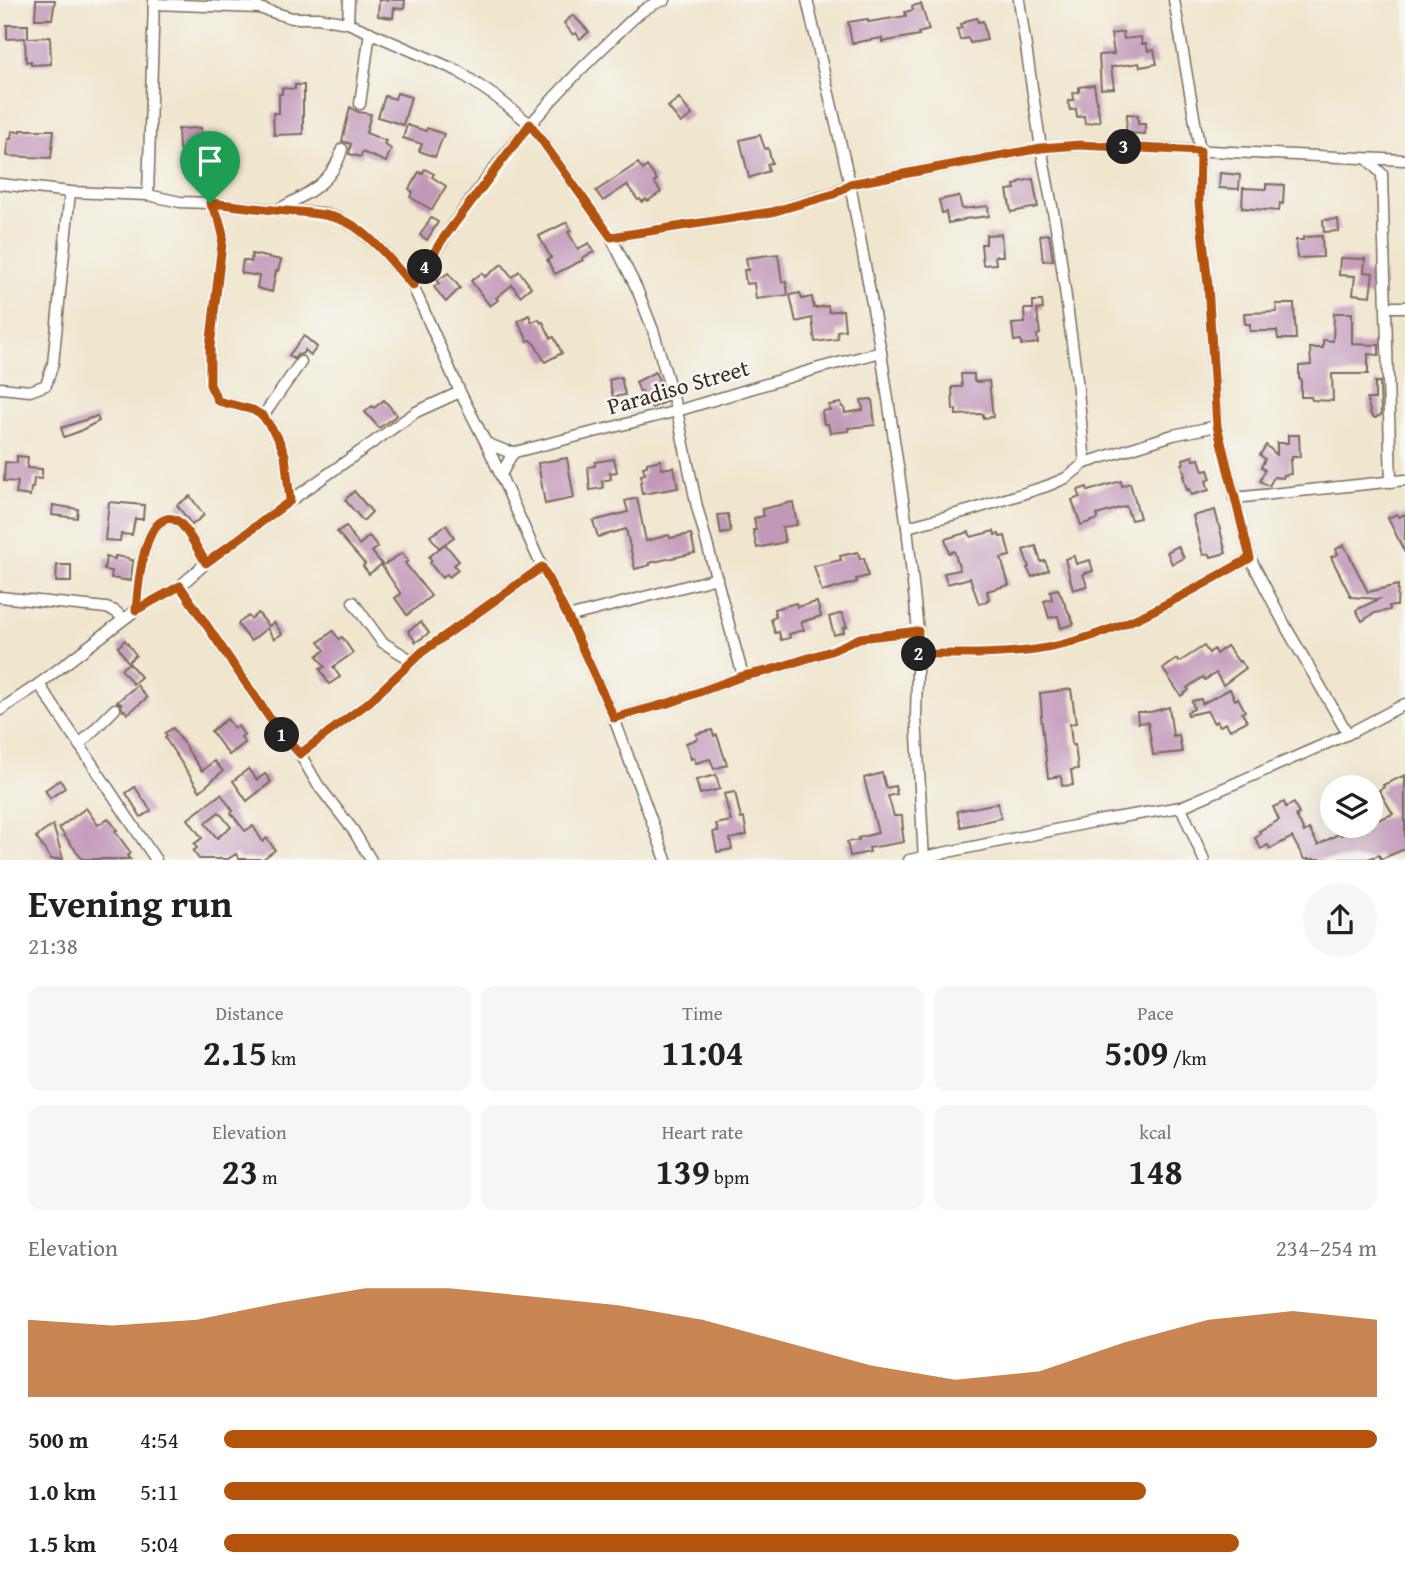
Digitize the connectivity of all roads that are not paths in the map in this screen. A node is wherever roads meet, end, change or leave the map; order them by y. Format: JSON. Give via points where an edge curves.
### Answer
{"nodes":[{"id":1,"x":349,"y":0,"type":"edge"},
{"id":2,"x":665,"y":0,"type":"edge"},
{"id":3,"x":807,"y":0,"type":"edge"},
{"id":4,"x":1019,"y":0,"type":"edge"},
{"id":5,"x":1174,"y":0,"type":"edge"},
{"id":6,"x":154,"y":2,"type":"edge"},
{"id":7,"x":348,"y":23,"type":"junction"},
{"id":8,"x":370,"y":32,"type":"junction"},
{"id":9,"x":360,"y":104,"type":"dead end"},
{"id":10,"x":530,"y":124,"type":"junction"},
{"id":11,"x":1041,"y":148,"type":"junction"},
{"id":12,"x":342,"y":149,"type":"dead end"},
{"id":13,"x":1200,"y":151,"type":"junction"},
{"id":14,"x":1367,"y":159,"type":"junction"},
{"id":15,"x":1393,"y":159,"type":"junction"},
{"id":16,"x":1405,"y":160,"type":"edge"},
{"id":17,"x":1382,"y":174,"type":"junction"},
{"id":18,"x":0,"y":184,"type":"edge"},
{"id":19,"x":850,"y":184,"type":"junction"},
{"id":20,"x":70,"y":192,"type":"junction"},
{"id":21,"x":148,"y":195,"type":"junction"},
{"id":22,"x":210,"y":203,"type":"junction"},
{"id":23,"x":277,"y":210,"type":"junction"},
{"id":24,"x":611,"y":237,"type":"junction"},
{"id":25,"x":413,"y":286,"type":"junction"},
{"id":26,"x":1387,"y":307,"type":"junction"},
{"id":27,"x":1405,"y":307,"type":"edge"},
{"id":28,"x":881,"y":352,"type":"junction"},
{"id":29,"x":301,"y":362,"type":"dead end"},
{"id":30,"x":0,"y":388,"type":"edge"},
{"id":31,"x":460,"y":393,"type":"junction"},
{"id":32,"x":677,"y":411,"type":"junction"},
{"id":33,"x":263,"y":416,"type":"junction"},
{"id":34,"x":1217,"y":426,"type":"junction"},
{"id":35,"x":486,"y":443,"type":"junction"},
{"id":36,"x":515,"y":452,"type":"junction"},
{"id":37,"x":1085,"y":463,"type":"junction"},
{"id":38,"x":501,"y":475,"type":"junction"},
{"id":39,"x":1405,"y":480,"type":"edge"},
{"id":40,"x":1391,"y":482,"type":"junction"},
{"id":41,"x":1234,"y":498,"type":"junction"},
{"id":42,"x":290,"y":501,"type":"junction"},
{"id":43,"x":907,"y":527,"type":"junction"},
{"id":44,"x":1250,"y":558,"type":"junction"},
{"id":45,"x":206,"y":563,"type":"junction"},
{"id":46,"x":542,"y":567,"type":"junction"},
{"id":47,"x":717,"y":578,"type":"junction"},
{"id":48,"x":180,"y":586,"type":"junction"},
{"id":49,"x":0,"y":597,"type":"edge"},
{"id":50,"x":353,"y":602,"type":"dead end"},
{"id":51,"x":136,"y":610,"type":"junction"},
{"id":52,"x":568,"y":617,"type":"junction"},
{"id":53,"x":124,"y":619,"type":"junction"},
{"id":54,"x":918,"y":631,"type":"junction"},
{"id":55,"x":918,"y":654,"type":"junction"},
{"id":56,"x":413,"y":661,"type":"junction"},
{"id":57,"x":743,"y":676,"type":"junction"},
{"id":58,"x":39,"y":684,"type":"junction"},
{"id":59,"x":1405,"y":704,"type":"edge"},
{"id":60,"x":115,"y":709,"type":"dead end"},
{"id":61,"x":0,"y":710,"type":"edge"},
{"id":62,"x":614,"y":718,"type":"junction"},
{"id":63,"x":1348,"y":734,"type":"junction"},
{"id":64,"x":79,"y":745,"type":"junction"},
{"id":65,"x":300,"y":754,"type":"junction"},
{"id":66,"x":1181,"y":807,"type":"junction"},
{"id":67,"x":924,"y":858,"type":"edge"},
{"id":68,"x":156,"y":859,"type":"edge"},
{"id":69,"x":371,"y":859,"type":"edge"},
{"id":70,"x":666,"y":859,"type":"edge"},
{"id":71,"x":909,"y":859,"type":"edge"},
{"id":72,"x":1204,"y":859,"type":"edge"}],
"edges":[{"from":1,"to":7,"type":"street"},
{"from":2,"to":10,"type":"street","via":[[640,12]]},
{"from":3,"to":19,"type":"street"},
{"from":4,"to":11,"type":"street"},
{"from":5,"to":13,"type":"street"},
{"from":6,"to":7,"type":"street","via":[[259,8],[292,18]]},
{"from":6,"to":21,"type":"street"},
{"from":7,"to":8,"type":"street"},
{"from":8,"to":9,"type":"street"},
{"from":8,"to":10,"type":"street","via":[[458,71]]},
{"from":10,"to":24,"type":"street"},
{"from":10,"to":25,"type":"street"},
{"from":11,"to":13,"type":"street","via":[[1079,145]]},
{"from":11,"to":19,"type":"street"},
{"from":11,"to":37,"type":"street","via":[[1058,238]]},
{"from":12,"to":23,"type":"street","via":[[330,177]]},
{"from":13,"to":14,"type":"street"},
{"from":13,"to":34,"type":"street","via":[[1199,203]]},
{"from":14,"to":15,"type":"street"},
{"from":14,"to":17,"type":"street"},
{"from":15,"to":16,"type":"street"},
{"from":15,"to":17,"type":"street"},
{"from":17,"to":26,"type":"street"},
{"from":18,"to":20,"type":"street"},
{"from":19,"to":24,"type":"street","via":[[834,194],[772,212]]},
{"from":19,"to":28,"type":"street"},
{"from":20,"to":21,"type":"street"},
{"from":20,"to":30,"type":"street","via":[[53,364],[46,385],[30,391]]},
{"from":21,"to":22,"type":"street"},
{"from":22,"to":23,"type":"street"},
{"from":22,"to":33,"type":"street","via":[[223,235],[210,385],[218,401]]},
{"from":23,"to":25,"type":"street","via":[[321,213],[357,228]]},
{"from":24,"to":32,"type":"street","via":[[653,330]]},
{"from":25,"to":31,"type":"street"},
{"from":26,"to":27,"type":"street"},
{"from":26,"to":40,"type":"street"},
{"from":28,"to":32,"type":"street","name":"Paradiso Street"},
{"from":28,"to":43,"type":"street"},
{"from":29,"to":33,"type":"street"},
{"from":31,"to":35,"type":"street"},
{"from":31,"to":42,"type":"street","via":[[416,412]]},
{"from":32,"to":36,"type":"street","name":"Paradiso Street"},
{"from":32,"to":47,"type":"street"},
{"from":33,"to":42,"type":"street","via":[[285,455]]},
{"from":34,"to":37,"type":"street"},
{"from":34,"to":41,"type":"street"},
{"from":35,"to":36,"type":"street"},
{"from":35,"to":38,"type":"street"},
{"from":36,"to":38,"type":"street"},
{"from":37,"to":43,"type":"street","via":[[1047,486]]},
{"from":38,"to":46,"type":"street"},
{"from":39,"to":40,"type":"street"},
{"from":40,"to":41,"type":"street"},
{"from":41,"to":44,"type":"street"},
{"from":42,"to":45,"type":"street"},
{"from":43,"to":54,"type":"street"},
{"from":44,"to":55,"type":"street","via":[[1121,626],[1081,639],[999,654]]},
{"from":44,"to":63,"type":"street"},
{"from":45,"to":48,"type":"street"},
{"from":45,"to":51,"type":"street","via":[[178,521],[162,520],[146,547]]},
{"from":46,"to":52,"type":"street"},
{"from":46,"to":56,"type":"street"},
{"from":47,"to":52,"type":"street"},
{"from":47,"to":57,"type":"street"},
{"from":48,"to":51,"type":"street"},
{"from":48,"to":65,"type":"street","via":[[277,729]]},
{"from":49,"to":53,"type":"street","via":[[106,608]]},
{"from":50,"to":56,"type":"street","via":[[382,642]]},
{"from":51,"to":53,"type":"street"},
{"from":52,"to":62,"type":"street"},
{"from":53,"to":58,"type":"street"},
{"from":54,"to":55,"type":"street"},
{"from":54,"to":57,"type":"street","via":[[860,638]]},
{"from":55,"to":67,"type":"street","via":[[916,717]]},
{"from":56,"to":65,"type":"street","via":[[369,702]]},
{"from":57,"to":62,"type":"street"},
{"from":58,"to":61,"type":"street"},
{"from":58,"to":64,"type":"street"},
{"from":59,"to":63,"type":"street"},
{"from":60,"to":64,"type":"street"},
{"from":62,"to":70,"type":"street"},
{"from":63,"to":66,"type":"street"},
{"from":64,"to":68,"type":"street"},
{"from":65,"to":69,"type":"street"},
{"from":66,"to":67,"type":"street"},
{"from":66,"to":72,"type":"street"},
{"from":67,"to":71,"type":"street"}]}
